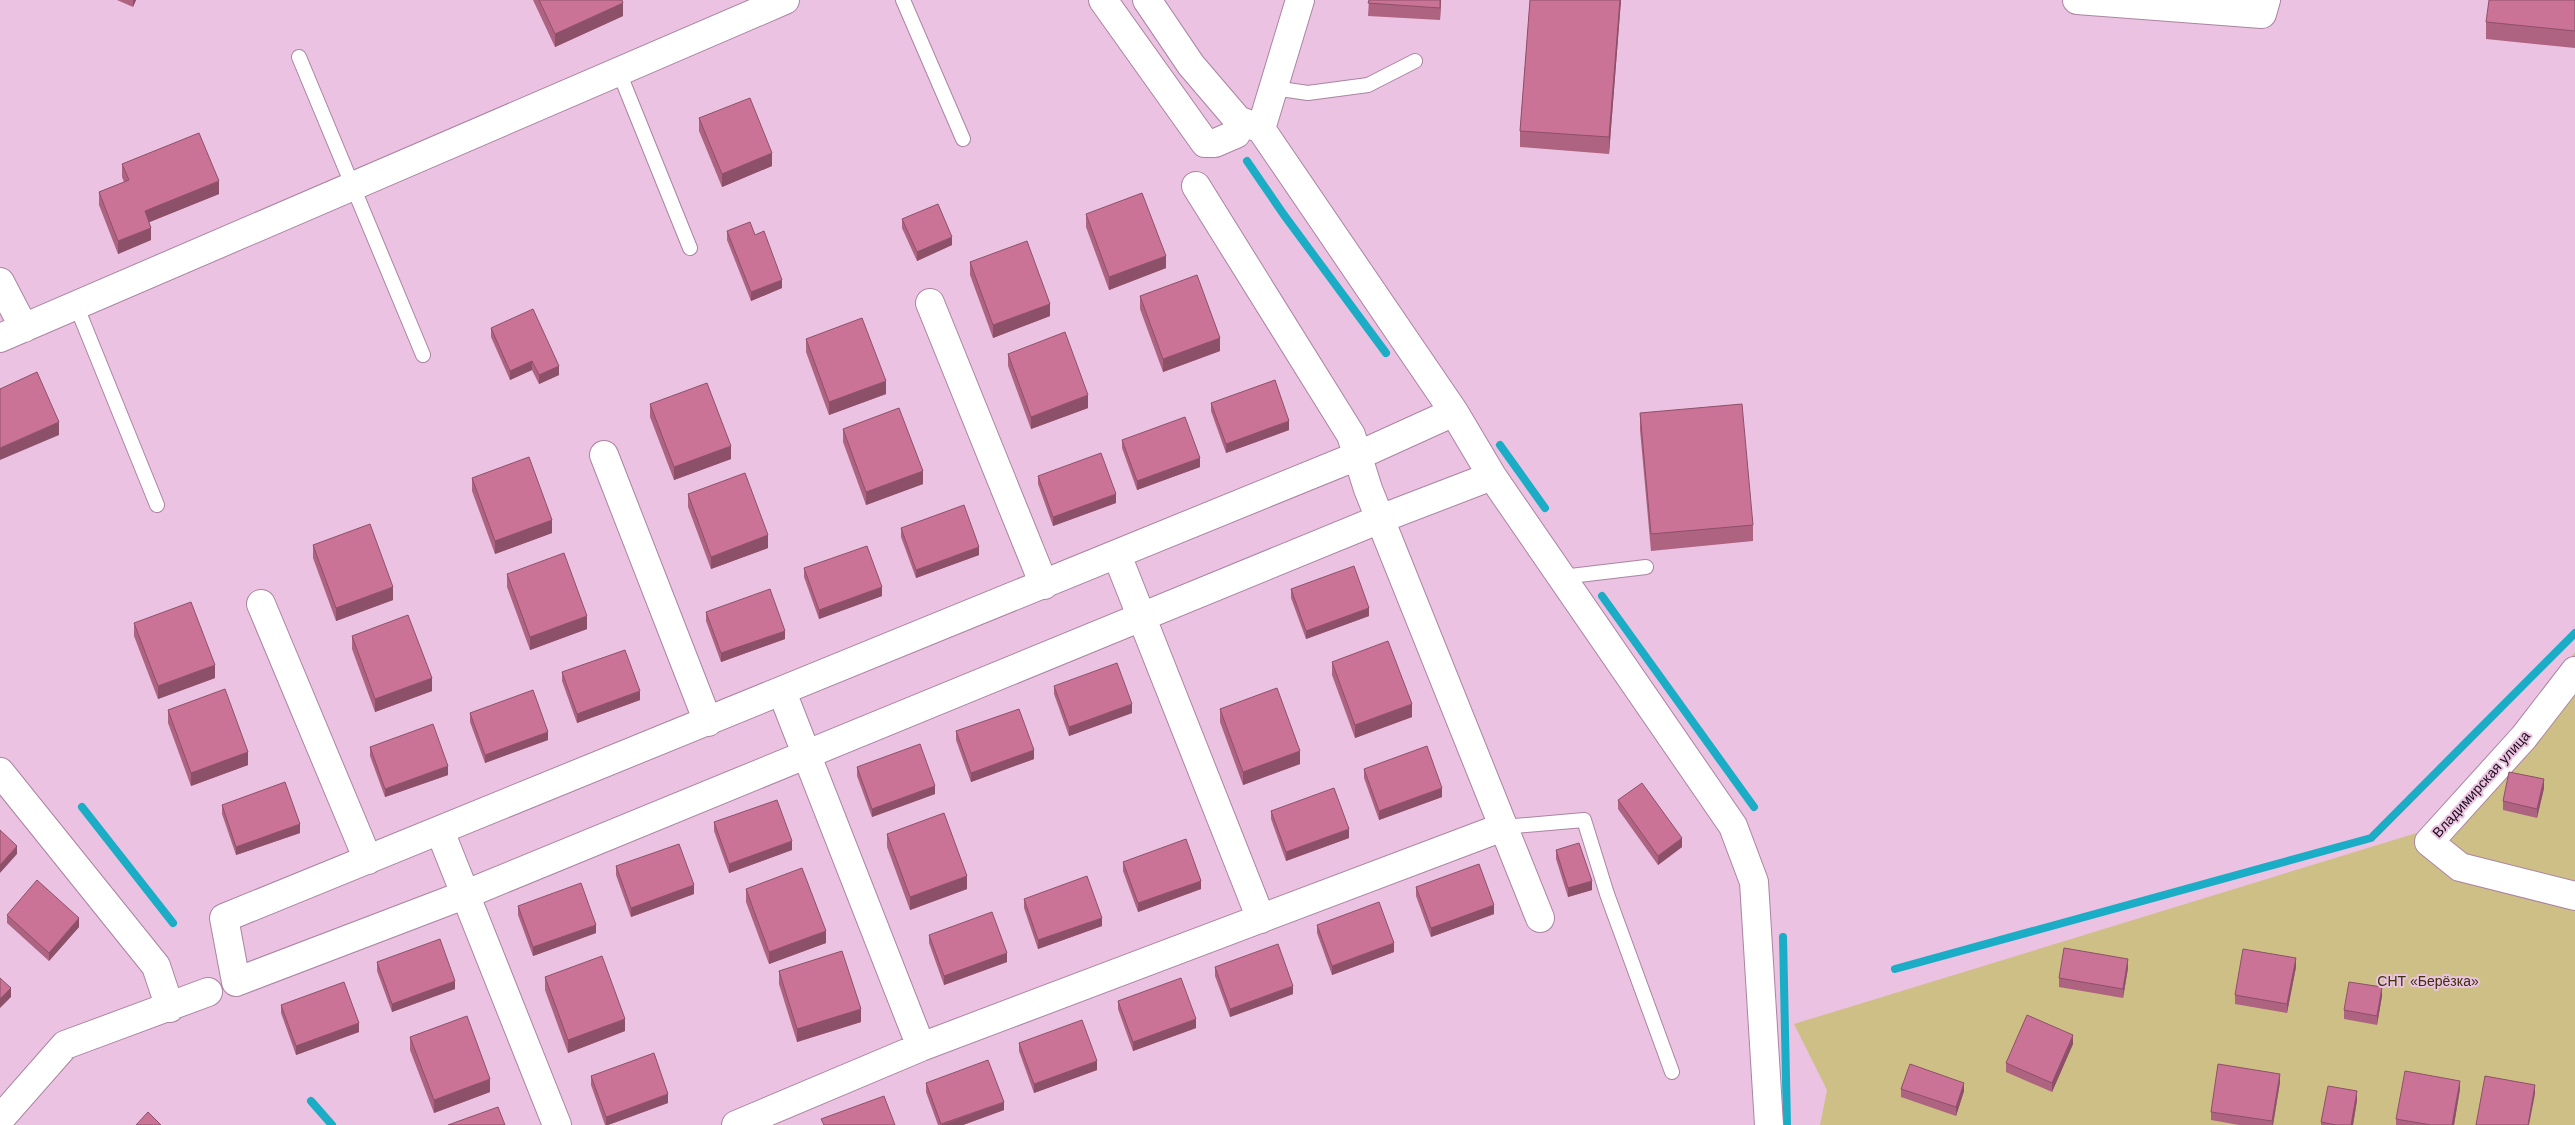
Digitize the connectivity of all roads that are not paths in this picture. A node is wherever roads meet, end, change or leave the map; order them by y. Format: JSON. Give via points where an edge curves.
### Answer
{"nodes":[{"id":1,"x":785,"y":0,"type":"edge"},
{"id":2,"x":903,"y":0,"type":"edge"},
{"id":3,"x":1103,"y":0,"type":"edge"},
{"id":4,"x":1147,"y":0,"type":"edge"},
{"id":5,"x":1300,"y":0,"type":"edge"},
{"id":6,"x":2077,"y":0,"type":"edge"},
{"id":7,"x":2266,"y":0,"type":"edge"},
{"id":8,"x":298,"y":57,"type":"dead end"},
{"id":9,"x":1414,"y":61,"type":"dead end"},
{"id":10,"x":619,"y":72,"type":"junction"},
{"id":11,"x":1274,"y":88,"type":"junction"},
{"id":12,"x":1250,"y":124,"type":"junction"},
{"id":13,"x":963,"y":139,"type":"dead end"},
{"id":14,"x":354,"y":186,"type":"junction"},
{"id":15,"x":1196,"y":186,"type":"dead end"},
{"id":16,"x":690,"y":248,"type":"dead end"},
{"id":17,"x":0,"y":282,"type":"edge"},
{"id":18,"x":930,"y":303,"type":"dead end"},
{"id":19,"x":76,"y":305,"type":"junction"},
{"id":20,"x":12,"y":333,"type":"edge"},
{"id":21,"x":422,"y":355,"type":"dead end"},
{"id":22,"x":1454,"y":412,"type":"junction"},
{"id":23,"x":604,"y":456,"type":"dead end"},
{"id":24,"x":1357,"y":456,"type":"junction"},
{"id":25,"x":1492,"y":476,"type":"junction"},
{"id":26,"x":156,"y":505,"type":"dead end"},
{"id":27,"x":1380,"y":519,"type":"junction"},
{"id":28,"x":1117,"y":554,"type":"junction"},
{"id":29,"x":1646,"y":567,"type":"dead end"},
{"id":30,"x":1562,"y":577,"type":"junction"},
{"id":31,"x":1044,"y":584,"type":"junction"},
{"id":32,"x":261,"y":604,"type":"dead end"},
{"id":33,"x":1142,"y":617,"type":"junction"},
{"id":34,"x":2575,"y":671,"type":"edge"},
{"id":35,"x":782,"y":692,"type":"junction"},
{"id":36,"x":708,"y":722,"type":"junction"},
{"id":37,"x":806,"y":755,"type":"junction"},
{"id":38,"x":0,"y":772,"type":"edge"},
{"id":39,"x":1504,"y":827,"type":"junction"},
{"id":40,"x":440,"y":831,"type":"junction"},
{"id":41,"x":368,"y":860,"type":"junction"},
{"id":42,"x":464,"y":895,"type":"junction"},
{"id":43,"x":2575,"y":896,"type":"edge"},
{"id":44,"x":1540,"y":918,"type":"dead end"},
{"id":45,"x":1261,"y":919,"type":"junction"},
{"id":46,"x":208,"y":992,"type":"dead end"},
{"id":47,"x":170,"y":1008,"type":"junction"},
{"id":48,"x":921,"y":1047,"type":"junction"},
{"id":49,"x":1672,"y":1072,"type":"dead end"},
{"id":50,"x":0,"y":1119,"type":"edge"},
{"id":51,"x":557,"y":1125,"type":"edge"},
{"id":52,"x":736,"y":1125,"type":"edge"},
{"id":53,"x":1769,"y":1125,"type":"edge"}],
"edges":[{"from":1,"to":10,"type":"street"},
{"from":2,"to":13,"type":"lane"},
{"from":3,"to":12,"type":"street","via":[[1206,143],[1215,143],[1236,134]]},
{"from":4,"to":12,"type":"street","via":[[1191,65]]},
{"from":5,"to":11,"type":"street"},
{"from":6,"to":7,"type":"street","via":[[2262,14]]},
{"from":8,"to":14,"type":"lane"},
{"from":9,"to":11,"type":"lane","via":[[1368,85],[1308,93]]},
{"from":10,"to":14,"type":"street"},
{"from":10,"to":16,"type":"lane"},
{"from":11,"to":12,"type":"street"},
{"from":12,"to":22,"type":"street"},
{"from":14,"to":19,"type":"street"},
{"from":14,"to":21,"type":"lane"},
{"from":15,"to":24,"type":"street","via":[[1351,435]]},
{"from":17,"to":20,"type":"street"},
{"from":18,"to":31,"type":"street"},
{"from":19,"to":20,"type":"street"},
{"from":19,"to":26,"type":"lane"},
{"from":22,"to":24,"type":"street"},
{"from":22,"to":25,"type":"street"},
{"from":23,"to":36,"type":"street"},
{"from":24,"to":27,"type":"street"},
{"from":24,"to":28,"type":"street"},
{"from":25,"to":27,"type":"street"},
{"from":25,"to":30,"type":"street"},
{"from":27,"to":33,"type":"street"},
{"from":27,"to":39,"type":"street"},
{"from":28,"to":31,"type":"street"},
{"from":28,"to":33,"type":"street"},
{"from":29,"to":30,"type":"lane"},
{"from":30,"to":53,"type":"street","via":[[1733,826],[1754,882]]},
{"from":31,"to":35,"type":"street"},
{"from":32,"to":41,"type":"street"},
{"from":33,"to":37,"type":"street"},
{"from":33,"to":45,"type":"street"},
{"from":34,"to":43,"type":"street","name":"Владимирская улица","via":[[2524,737],[2429,842],[2460,867]]},
{"from":35,"to":36,"type":"street"},
{"from":35,"to":37,"type":"street"},
{"from":36,"to":40,"type":"street"},
{"from":37,"to":42,"type":"street"},
{"from":37,"to":48,"type":"street"},
{"from":38,"to":47,"type":"street","via":[[156,966]]},
{"from":39,"to":44,"type":"street"},
{"from":39,"to":45,"type":"street"},
{"from":39,"to":49,"type":"lane","via":[[1584,820]]},
{"from":40,"to":41,"type":"street"},
{"from":40,"to":42,"type":"street"},
{"from":41,"to":42,"type":"street","via":[[224,918],[236,982]]},
{"from":42,"to":51,"type":"street"},
{"from":45,"to":48,"type":"street"},
{"from":46,"to":47,"type":"street"},
{"from":47,"to":50,"type":"street","via":[[65,1045]]},
{"from":48,"to":52,"type":"street"}]}
